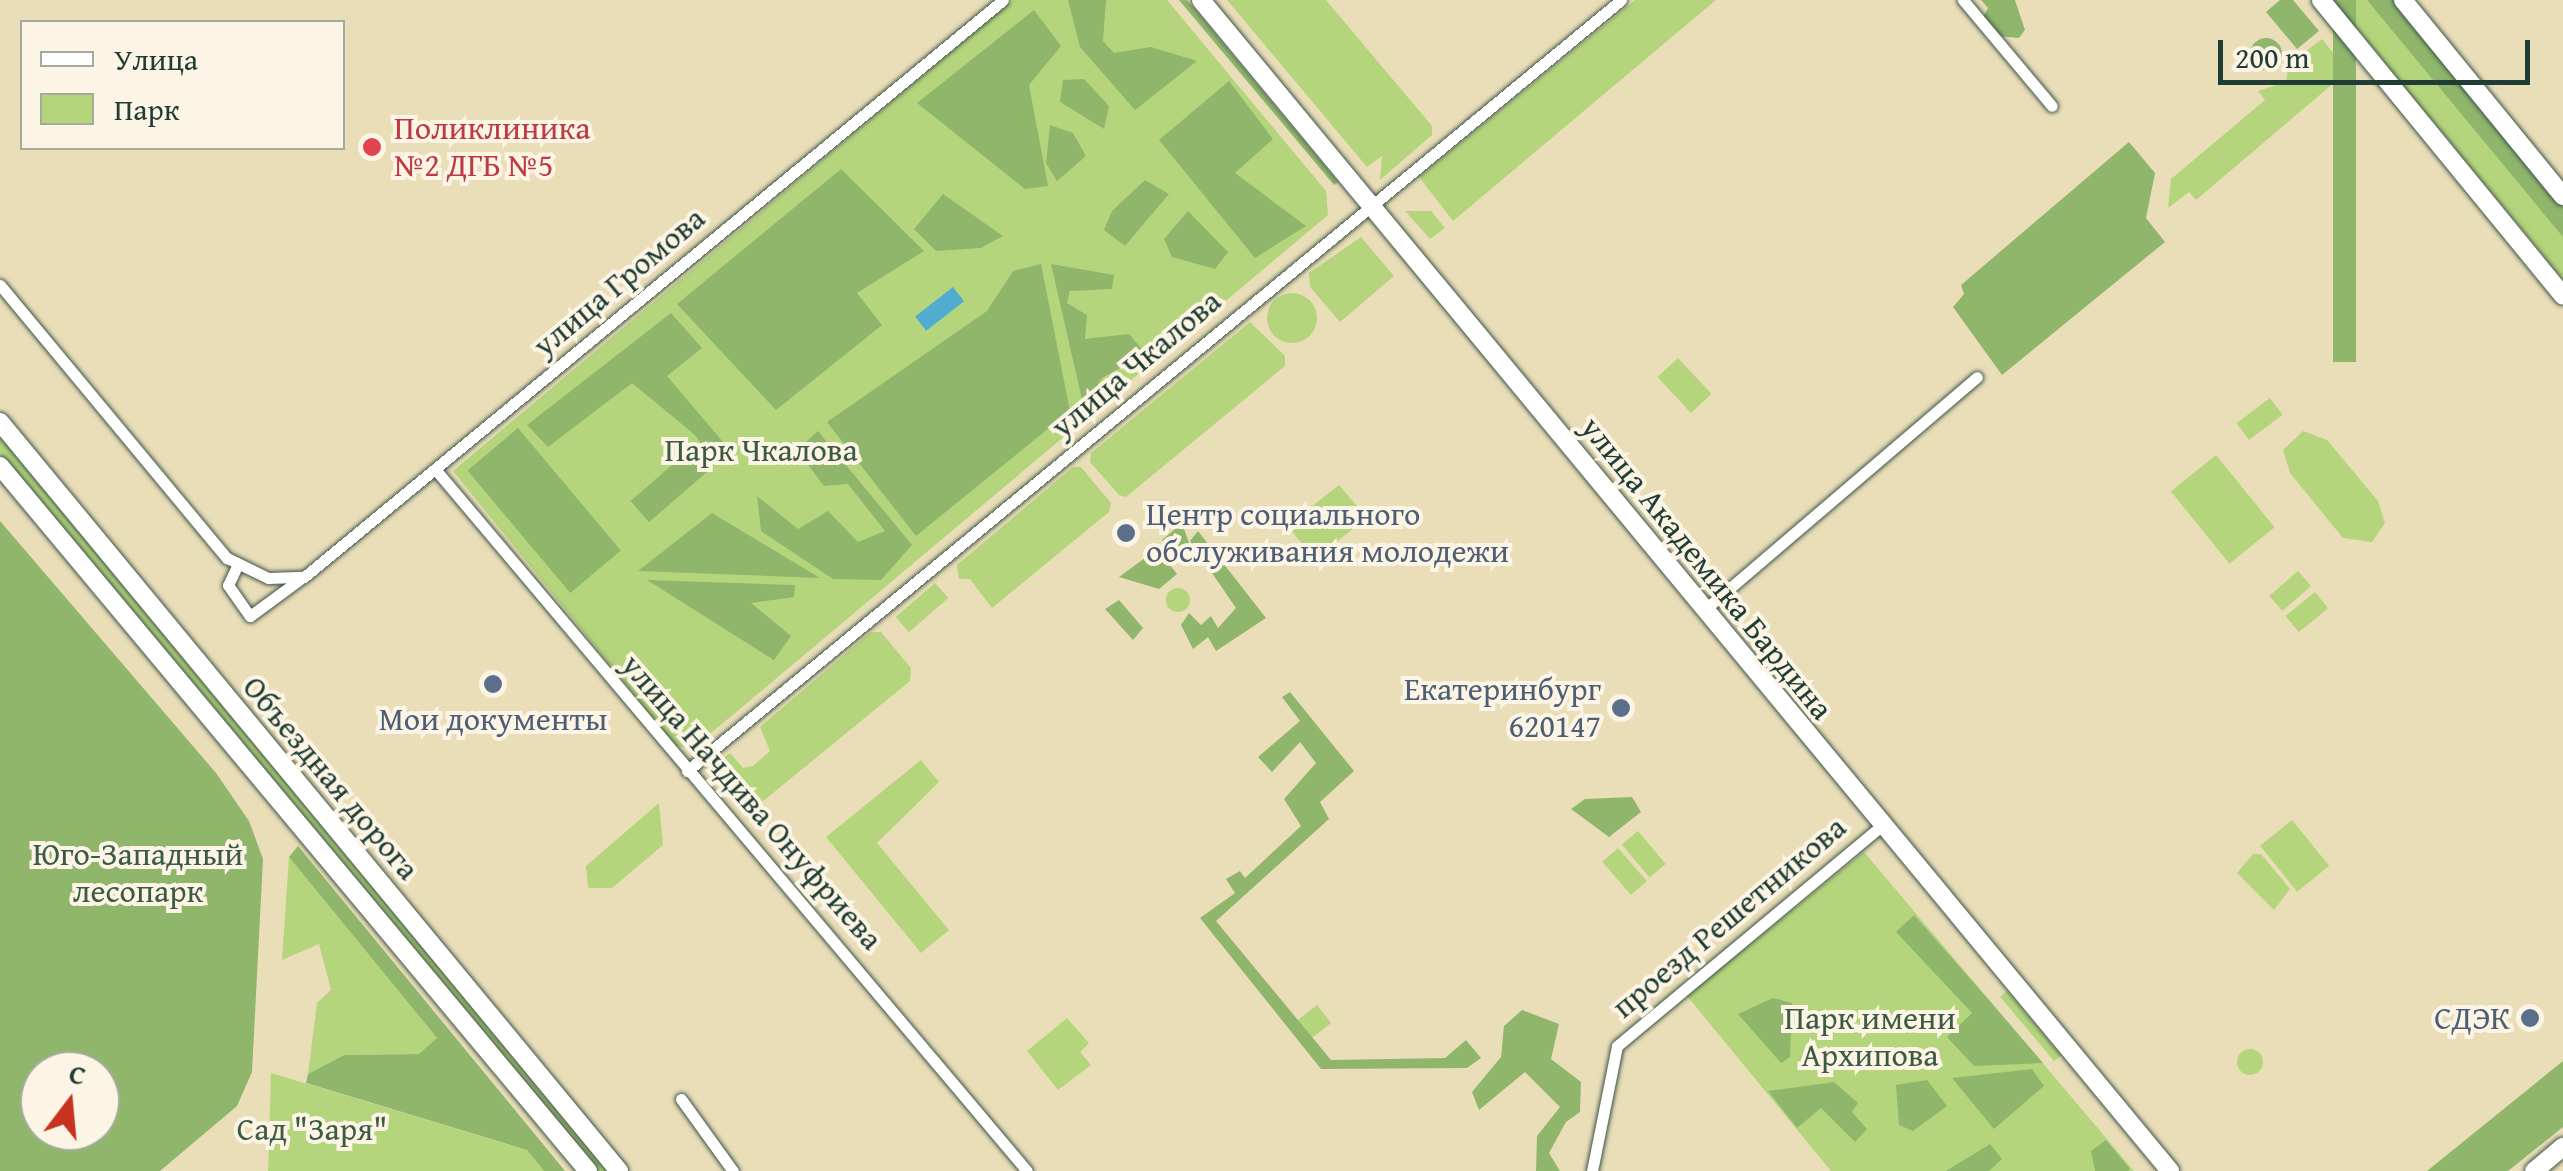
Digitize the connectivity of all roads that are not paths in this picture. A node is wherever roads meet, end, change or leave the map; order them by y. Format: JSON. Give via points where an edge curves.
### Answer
{"nodes":[{"id":1,"x":1003,"y":0,"type":"edge"},
{"id":2,"x":1201,"y":0,"type":"edge"},
{"id":3,"x":1620,"y":0,"type":"edge"},
{"id":4,"x":1963,"y":0,"type":"edge"},
{"id":5,"x":2321,"y":0,"type":"edge"},
{"id":6,"x":2403,"y":0,"type":"edge"},
{"id":7,"x":2052,"y":106,"type":"dead end"},
{"id":8,"x":2563,"y":196,"type":"edge"},
{"id":9,"x":1372,"y":206,"type":"junction"},
{"id":10,"x":0,"y":285,"type":"edge"},
{"id":11,"x":2563,"y":296,"type":"edge"},
{"id":12,"x":1977,"y":377,"type":"dead end"},
{"id":13,"x":0,"y":422,"type":"edge"},
{"id":14,"x":0,"y":466,"type":"edge"},
{"id":15,"x":435,"y":469,"type":"junction"},
{"id":16,"x":237,"y":566,"type":"junction"},
{"id":17,"x":304,"y":576,"type":"junction"},
{"id":18,"x":1703,"y":611,"type":"junction"},
{"id":19,"x":687,"y":771,"type":"junction"},
{"id":20,"x":1882,"y":825,"type":"junction"},
{"id":21,"x":681,"y":1099,"type":"dead end"},
{"id":22,"x":2563,"y":1147,"type":"edge"},
{"id":23,"x":588,"y":1171,"type":"edge"},
{"id":24,"x":619,"y":1171,"type":"edge"},
{"id":25,"x":733,"y":1171,"type":"edge"},
{"id":26,"x":1027,"y":1171,"type":"edge"},
{"id":27,"x":1592,"y":1171,"type":"edge"},
{"id":28,"x":2170,"y":1171,"type":"edge"},
{"id":29,"x":2534,"y":1171,"type":"edge"}],
"edges":[{"from":1,"to":15,"type":"street","name":"улица Громова"},
{"from":2,"to":9,"type":"street","name":"улица Академика Бардина"},
{"from":3,"to":9,"type":"street","name":"улица Чкалова"},
{"from":4,"to":7,"type":"street"},
{"from":5,"to":11,"type":"street"},
{"from":6,"to":8,"type":"street"},
{"from":9,"to":18,"type":"street","name":"улица Академика Бардина"},
{"from":9,"to":19,"type":"street","name":"улица Чкалова"},
{"from":10,"to":16,"type":"street"},
{"from":12,"to":18,"type":"street"},
{"from":13,"to":24,"type":"street","name":"Объездная дорога"},
{"from":14,"to":23,"type":"street","name":"Объездная дорога"},
{"from":15,"to":17,"type":"street","name":"улица Громова"},
{"from":15,"to":19,"type":"street","name":"улица Начдива Онуфриева"},
{"from":16,"to":17,"type":"street","via":[[260,576]]},
{"from":16,"to":17,"type":"street","name":"улица Громова","via":[[228,585],[250,616]]},
{"from":18,"to":20,"type":"street","name":"улица Академика Бардина"},
{"from":19,"to":26,"type":"street","name":"улица Начдива Онуфриева"},
{"from":20,"to":27,"type":"street","name":"проезд Решетникова","via":[[1617,1046]]},
{"from":20,"to":28,"type":"street","name":"улица Академика Бардина"},
{"from":21,"to":25,"type":"street"},
{"from":22,"to":29,"type":"street"}]}
